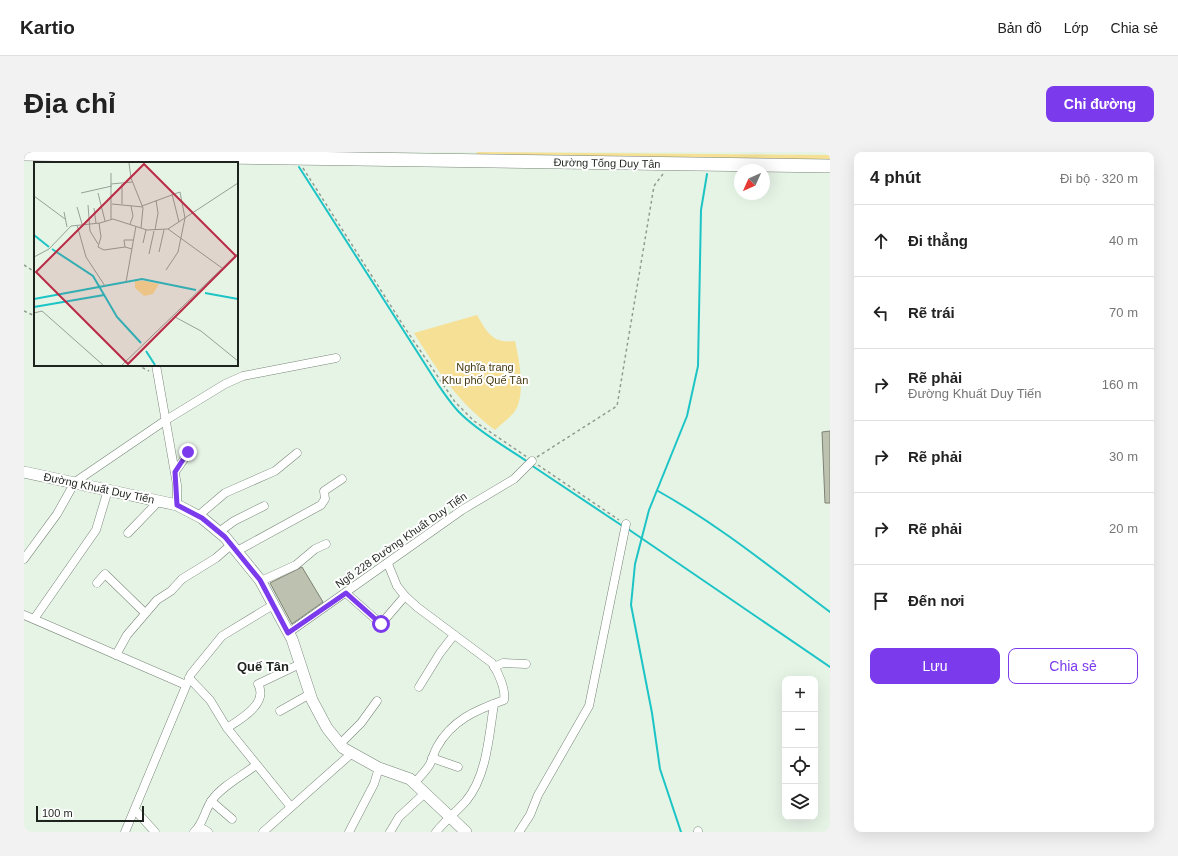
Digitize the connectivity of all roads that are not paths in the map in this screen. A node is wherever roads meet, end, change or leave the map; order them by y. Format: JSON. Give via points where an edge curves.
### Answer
{"nodes":[{"id":1,"x":24,"y":154,"type":"edge"},
{"id":2,"x":235,"y":154,"type":"edge"},
{"id":3,"x":438,"y":156,"type":"edge"},
{"id":4,"x":121,"y":159,"type":"edge"},
{"id":5,"x":827,"y":166,"type":"edge"},
{"id":6,"x":336,"y":358,"type":"dead end"},
{"id":7,"x":156,"y":366,"type":"edge"},
{"id":8,"x":166,"y":420,"type":"junction"},
{"id":9,"x":188,"y":452,"type":"dead end"},
{"id":10,"x":297,"y":453,"type":"dead end"},
{"id":11,"x":530,"y":463,"type":"road end"},
{"id":12,"x":24,"y":472,"type":"edge"},
{"id":13,"x":175,"y":472,"type":"junction"},
{"id":14,"x":342,"y":479,"type":"dead end"},
{"id":15,"x":74,"y":482,"type":"junction"},
{"id":16,"x":108,"y":490,"type":"junction"},
{"id":17,"x":159,"y":501,"type":"junction"},
{"id":18,"x":177,"y":505,"type":"junction"},
{"id":19,"x":264,"y":506,"type":"dead end"},
{"id":20,"x":198,"y":516,"type":"junction"},
{"id":21,"x":625,"y":528,"type":"road end"},
{"id":22,"x":219,"y":532,"type":"junction"},
{"id":23,"x":128,"y":533,"type":"dead end"},
{"id":24,"x":326,"y":544,"type":"dead end"},
{"id":25,"x":234,"y":548,"type":"junction"},
{"id":26,"x":24,"y":559,"type":"edge"},
{"id":27,"x":388,"y":564,"type":"junction"},
{"id":28,"x":261,"y":580,"type":"junction"},
{"id":29,"x":97,"y":583,"type":"dead end"},
{"id":30,"x":346,"y":593,"type":"junction"},
{"id":31,"x":405,"y":596,"type":"junction"},
{"id":32,"x":273,"y":605,"type":"junction"},
{"id":33,"x":145,"y":613,"type":"junction"},
{"id":34,"x":24,"y":615,"type":"edge"},
{"id":35,"x":34,"y":619,"type":"junction"},
{"id":36,"x":288,"y":633,"type":"junction"},
{"id":37,"x":454,"y":635,"type":"junction"},
{"id":38,"x":116,"y":655,"type":"junction"},
{"id":39,"x":300,"y":664,"type":"junction"},
{"id":40,"x":526,"y":664,"type":"dead end"},
{"id":41,"x":494,"y":666,"type":"junction"},
{"id":42,"x":188,"y":681,"type":"junction"},
{"id":43,"x":419,"y":687,"type":"dead end"},
{"id":44,"x":310,"y":694,"type":"junction"},
{"id":45,"x":378,"y":701,"type":"dead end"},
{"id":46,"x":494,"y":704,"type":"junction"},
{"id":47,"x":280,"y":711,"type":"dead end"},
{"id":48,"x":227,"y":728,"type":"junction"},
{"id":49,"x":340,"y":744,"type":"junction"},
{"id":50,"x":352,"y":753,"type":"junction"},
{"id":51,"x":432,"y":758,"type":"junction"},
{"id":52,"x":256,"y":765,"type":"junction"},
{"id":53,"x":458,"y":767,"type":"dead end"},
{"id":54,"x":379,"y":768,"type":"junction"},
{"id":55,"x":414,"y":783,"type":"junction"},
{"id":56,"x":425,"y":793,"type":"junction"},
{"id":57,"x":211,"y":801,"type":"junction"},
{"id":58,"x":292,"y":807,"type":"junction"},
{"id":59,"x":135,"y":810,"type":"junction"},
{"id":60,"x":450,"y":816,"type":"junction"},
{"id":61,"x":232,"y":819,"type":"dead end"},
{"id":62,"x":197,"y":829,"type":"edge"},
{"id":63,"x":125,"y":832,"type":"edge"},
{"id":64,"x":155,"y":832,"type":"edge"},
{"id":65,"x":208,"y":832,"type":"edge"},
{"id":66,"x":263,"y":832,"type":"edge"},
{"id":67,"x":349,"y":832,"type":"edge"},
{"id":68,"x":390,"y":832,"type":"edge"},
{"id":69,"x":436,"y":832,"type":"edge"},
{"id":70,"x":466,"y":832,"type":"edge"},
{"id":71,"x":519,"y":832,"type":"edge"}],
"edges":[{"from":1,"to":4,"type":"highway","name":"Đường Tống Duy Tân"},
{"from":2,"to":3,"type":"highway","name":"Đường Tống Duy Tân","via":[[302,158]]},
{"from":2,"to":4,"type":"highway","name":"Đường Tống Duy Tân"},
{"from":3,"to":5,"type":"highway","name":"Đường Tống Duy Tân"},
{"from":6,"to":8,"type":"street","via":[[243,376]]},
{"from":7,"to":8,"type":"street"},
{"from":8,"to":13,"type":"street"},
{"from":8,"to":15,"type":"street"},
{"from":9,"to":13,"type":"street"},
{"from":10,"to":20,"type":"street","via":[[275,471],[225,493]]},
{"from":11,"to":27,"type":"street","name":"Ngõ 228 Đường Khuất Duy Tiến","via":[[514,479],[462,510]]},
{"from":12,"to":15,"type":"main road","name":"Đường Khuất Duy Tiến"},
{"from":13,"to":18,"type":"street"},
{"from":14,"to":25,"type":"street","via":[[324,491],[325,499],[321,505]]},
{"from":15,"to":16,"type":"main road","name":"Đường Khuất Duy Tiến"},
{"from":15,"to":26,"type":"street","via":[[57,514]]},
{"from":16,"to":17,"type":"main road","name":"Đường Khuất Duy Tiến"},
{"from":16,"to":35,"type":"street","via":[[96,530]]},
{"from":17,"to":18,"type":"main road","name":"Đường Khuất Duy Tiến"},
{"from":17,"to":23,"type":"street"},
{"from":18,"to":20,"type":"main road","name":"Đường Khuất Duy Tiến"},
{"from":19,"to":22,"type":"street","via":[[234,521]]},
{"from":20,"to":22,"type":"main road","name":"Đường Khuất Duy Tiến"},
{"from":21,"to":71,"type":"street","via":[[588,710]]},
{"from":22,"to":25,"type":"main road","name":"Đường Khuất Duy Tiến"},
{"from":24,"to":28,"type":"street","via":[[315,549],[296,565]]},
{"from":25,"to":28,"type":"main road","name":"Đường Khuất Duy Tiến"},
{"from":25,"to":33,"type":"street","via":[[182,579]]},
{"from":27,"to":30,"type":"street","name":"Ngõ 228 Đường Khuất Duy Tiến"},
{"from":27,"to":31,"type":"street","via":[[397,586]]},
{"from":28,"to":32,"type":"main road","name":"Đường Khuất Duy Tiến"},
{"from":29,"to":33,"type":"street","via":[[105,574]]},
{"from":30,"to":31,"type":"street","via":[[381,624]]},
{"from":30,"to":36,"type":"street","name":"Ngõ 228 Đường Khuất Duy Tiến"},
{"from":31,"to":37,"type":"street"},
{"from":32,"to":36,"type":"main road","name":"Đường Khuất Duy Tiến"},
{"from":32,"to":42,"type":"street","via":[[222,636],[197,665]]},
{"from":33,"to":38,"type":"street","via":[[127,635]]},
{"from":34,"to":35,"type":"street"},
{"from":35,"to":38,"type":"street"},
{"from":36,"to":39,"type":"main road","name":"Đường Khuất Duy Tiến"},
{"from":37,"to":41,"type":"street"},
{"from":37,"to":43,"type":"street"},
{"from":38,"to":42,"type":"street"},
{"from":39,"to":44,"type":"main road","name":"Đường Khuất Duy Tiến"},
{"from":39,"to":48,"type":"street","via":[[258,684],[262,690],[261,698],[249,714]]},
{"from":40,"to":41,"type":"street","via":[[503,663]]},
{"from":41,"to":46,"type":"street","via":[[505,695],[504,700]]},
{"from":42,"to":48,"type":"street","via":[[210,700]]},
{"from":42,"to":59,"type":"street"},
{"from":44,"to":47,"type":"street"},
{"from":44,"to":49,"type":"main road","name":"Đường Khuất Duy Tiến","via":[[327,728]]},
{"from":45,"to":49,"type":"street"},
{"from":46,"to":51,"type":"street","via":[[470,713],[455,723],[444,734]]},
{"from":46,"to":60,"type":"street","via":[[482,766],[475,786],[466,800]]},
{"from":48,"to":52,"type":"street"},
{"from":49,"to":50,"type":"main road","name":"Đường Khuất Duy Tiến"},
{"from":50,"to":54,"type":"main road","name":"Đường Khuất Duy Tiến"},
{"from":50,"to":58,"type":"street"},
{"from":51,"to":53,"type":"street"},
{"from":51,"to":55,"type":"street","via":[[425,772]]},
{"from":52,"to":57,"type":"street"},
{"from":52,"to":58,"type":"street"},
{"from":54,"to":55,"type":"main road","name":"Đường Khuất Duy Tiến","via":[[410,779]]},
{"from":54,"to":67,"type":"street","via":[[374,784]]},
{"from":55,"to":56,"type":"main road","name":"Đường Khuất Duy Tiến"},
{"from":56,"to":60,"type":"main road","name":"Đường Khuất Duy Tiến"},
{"from":56,"to":68,"type":"street","via":[[399,818]]},
{"from":57,"to":61,"type":"street"},
{"from":57,"to":62,"type":"street"},
{"from":58,"to":66,"type":"street"},
{"from":59,"to":63,"type":"street"},
{"from":59,"to":64,"type":"street"},
{"from":60,"to":69,"type":"street"},
{"from":60,"to":70,"type":"main road","name":"Đường Khuất Duy Tiến"},
{"from":62,"to":65,"type":"street"}]}
